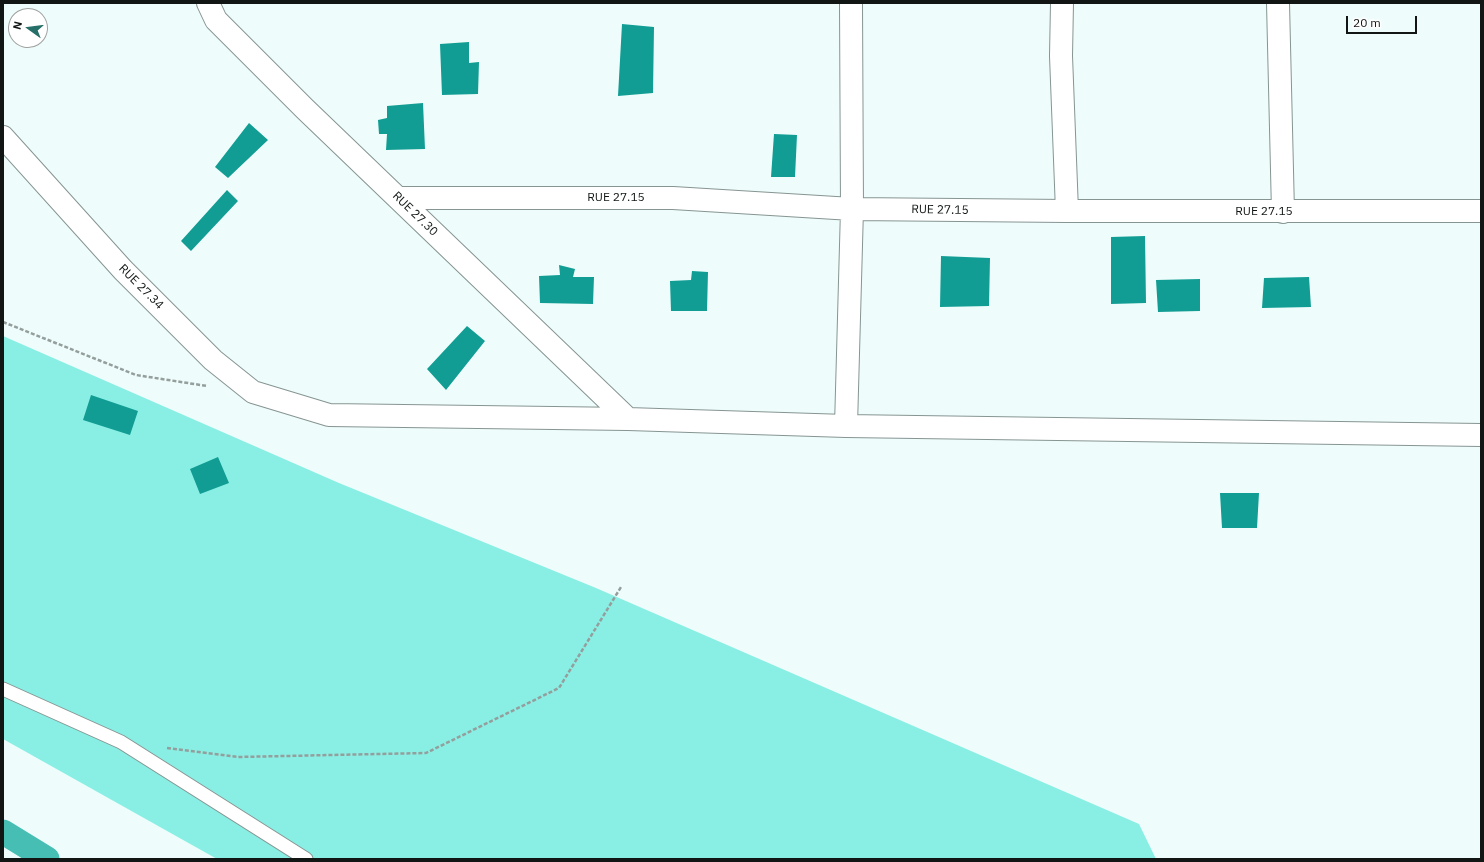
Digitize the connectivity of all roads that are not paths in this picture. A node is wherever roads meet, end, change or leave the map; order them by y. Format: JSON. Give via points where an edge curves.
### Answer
{"nodes":[{"id":1,"x":208,"y":3,"type":"edge"},
{"id":2,"x":851,"y":3,"type":"edge"},
{"id":3,"x":1062,"y":3,"type":"edge"},
{"id":4,"x":1278,"y":3,"type":"edge"},
{"id":5,"x":3,"y":137,"type":"edge"},
{"id":6,"x":399,"y":198,"type":"junction"},
{"id":7,"x":852,"y":208,"type":"junction"},
{"id":8,"x":1067,"y":211,"type":"junction"},
{"id":9,"x":1481,"y":211,"type":"edge"},
{"id":10,"x":1283,"y":212,"type":"junction"},
{"id":11,"x":628,"y":419,"type":"junction"},
{"id":12,"x":846,"y":426,"type":"junction"},
{"id":13,"x":1481,"y":435,"type":"edge"},
{"id":14,"x":3,"y":688,"type":"edge"},
{"id":15,"x":306,"y":859,"type":"edge"}],
"edges":[{"from":1,"to":6,"type":"street","name":"RUE 27.30","via":[[221,26]]},
{"from":2,"to":7,"type":"street"},
{"from":3,"to":8,"type":"street","via":[[1061,56]]},
{"from":4,"to":10,"type":"street"},
{"from":5,"to":11,"type":"street","name":"RUE 27.34","via":[[123,270],[213,360],[253,392],[328,415]]},
{"from":6,"to":7,"type":"street","name":"RUE 27.15","via":[[673,198]]},
{"from":6,"to":11,"type":"street","name":"RUE 27.30"},
{"from":7,"to":8,"type":"street","name":"RUE 27.15"},
{"from":7,"to":12,"type":"street"},
{"from":8,"to":10,"type":"street","name":"RUE 27.15"},
{"from":9,"to":10,"type":"street","name":"RUE 27.15"},
{"from":11,"to":12,"type":"street","name":"RUE 27.34"},
{"from":12,"to":13,"type":"street","name":"RUE 27.34"},
{"from":14,"to":15,"type":"lane","via":[[121,742]]}]}
